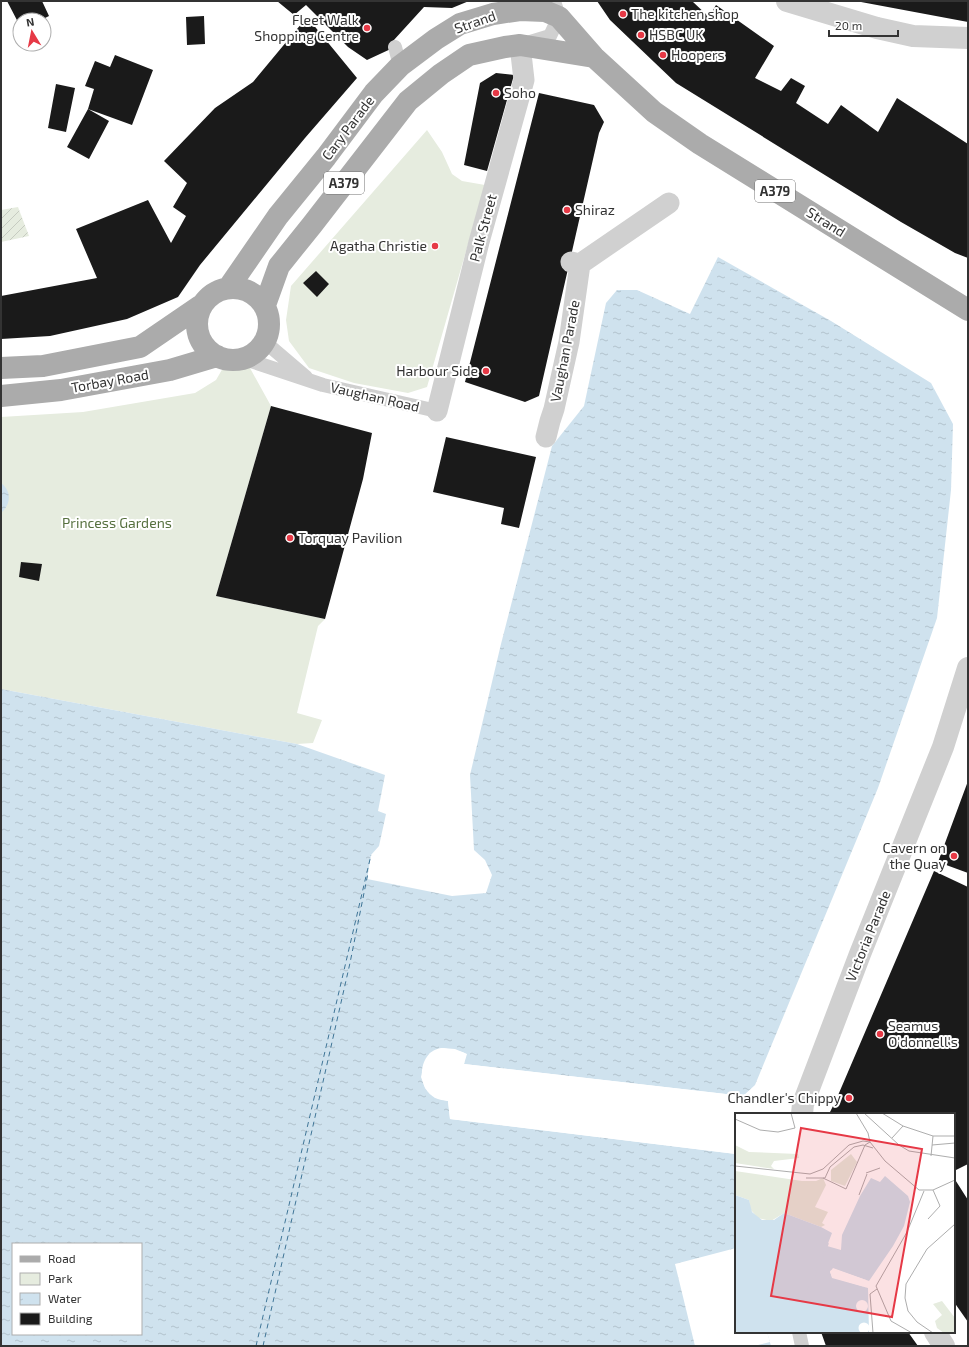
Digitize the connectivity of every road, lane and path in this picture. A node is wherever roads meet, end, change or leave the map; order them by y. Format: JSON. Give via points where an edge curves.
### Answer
{"nodes":[{"id":1,"x":787,"y":1,"type":"edge"},
{"id":2,"x":494,"y":8,"type":"edge"},
{"id":3,"x":557,"y":9,"type":"edge"},
{"id":4,"x":436,"y":38,"type":"joint"},
{"id":5,"x":968,"y":38,"type":"edge"},
{"id":6,"x":520,"y":45,"type":"junction"},
{"id":7,"x":594,"y":57,"type":"junction"},
{"id":8,"x":669,"y":203,"type":"dead end"},
{"id":9,"x":229,"y":287,"type":"junction"},
{"id":10,"x":265,"y":304,"type":"junction"},
{"id":11,"x":200,"y":306,"type":"junction"},
{"id":12,"x":968,"y":310,"type":"edge"},
{"id":13,"x":265,"y":342,"type":"junction"},
{"id":14,"x":217,"y":356,"type":"junction"},
{"id":15,"x":245,"y":359,"type":"junction"},
{"id":16,"x":1,"y":368,"type":"edge"},
{"id":17,"x":312,"y":382,"type":"junction"},
{"id":18,"x":1,"y":396,"type":"edge"},
{"id":19,"x":437,"y":411,"type":"joint"},
{"id":20,"x":546,"y":437,"type":"dead end"},
{"id":21,"x":968,"y":668,"type":"edge"},
{"id":22,"x":802,"y":1113,"type":"edge"},
{"id":23,"x":799,"y":1333,"type":"edge"},
{"id":24,"x":936,"y":1333,"type":"edge"},
{"id":25,"x":802,"y":1346,"type":"edge"},
{"id":26,"x":944,"y":1346,"type":"edge"}],
"edges":[{"from":1,"to":5,"type":"street","via":[[913,36]]},
{"from":2,"to":3,"type":"main road","name":"Strand","number":"A379","via":[[532,11]]},
{"from":2,"to":4,"type":"main road","name":"Strand","number":"A379"},
{"from":3,"to":6,"type":"lane","via":[[550,36]]},
{"from":3,"to":7,"type":"main road","name":"Strand","number":"A379"},
{"from":4,"to":9,"type":"main road","name":"Cary Parade","number":"A379","via":[[398,57],[326,157],[278,216]]},
{"from":6,"to":7,"type":"main road","number":"A379"},
{"from":6,"to":10,"type":"main road","number":"A379","via":[[469,56],[441,74],[408,101],[279,266]]},
{"from":6,"to":19,"type":"street","name":"Palk Street","via":[[524,80],[479,242]]},
{"from":7,"to":12,"type":"main road","name":"Strand","number":"A379","via":[[654,112],[700,144]]},
{"from":8,"to":20,"type":"street","name":"Vaughan Parade","via":[[576,263],[569,342]]},
{"from":9,"to":10,"type":"main road","via":[[244,289]]},
{"from":9,"to":11,"type":"main road","number":"A379","via":[[215,292]]},
{"from":10,"to":13,"type":"main road","via":[[270,324]]},
{"from":11,"to":14,"type":"main road","via":[[196,327],[205,348]]},
{"from":11,"to":16,"type":"main road","name":"Torbay Road","number":"A379","via":[[140,347],[43,366]]},
{"from":13,"to":15,"type":"main road","via":[[258,352]]},
{"from":13,"to":17,"type":"lane","name":"Vaughan Road"},
{"from":14,"to":15,"type":"main road","via":[[227,361]]},
{"from":14,"to":18,"type":"main road","name":"Torbay Road","via":[[170,370],[61,390]]},
{"from":15,"to":17,"type":"lane","name":"Vaughan Road"},
{"from":17,"to":19,"type":"lane","name":"Vaughan Road"},
{"from":21,"to":22,"type":"street","name":"Victoria Parade","via":[[943,747],[860,954],[803,1104]]},
{"from":23,"to":25,"type":"lane"},
{"from":24,"to":26,"type":"street"}]}
